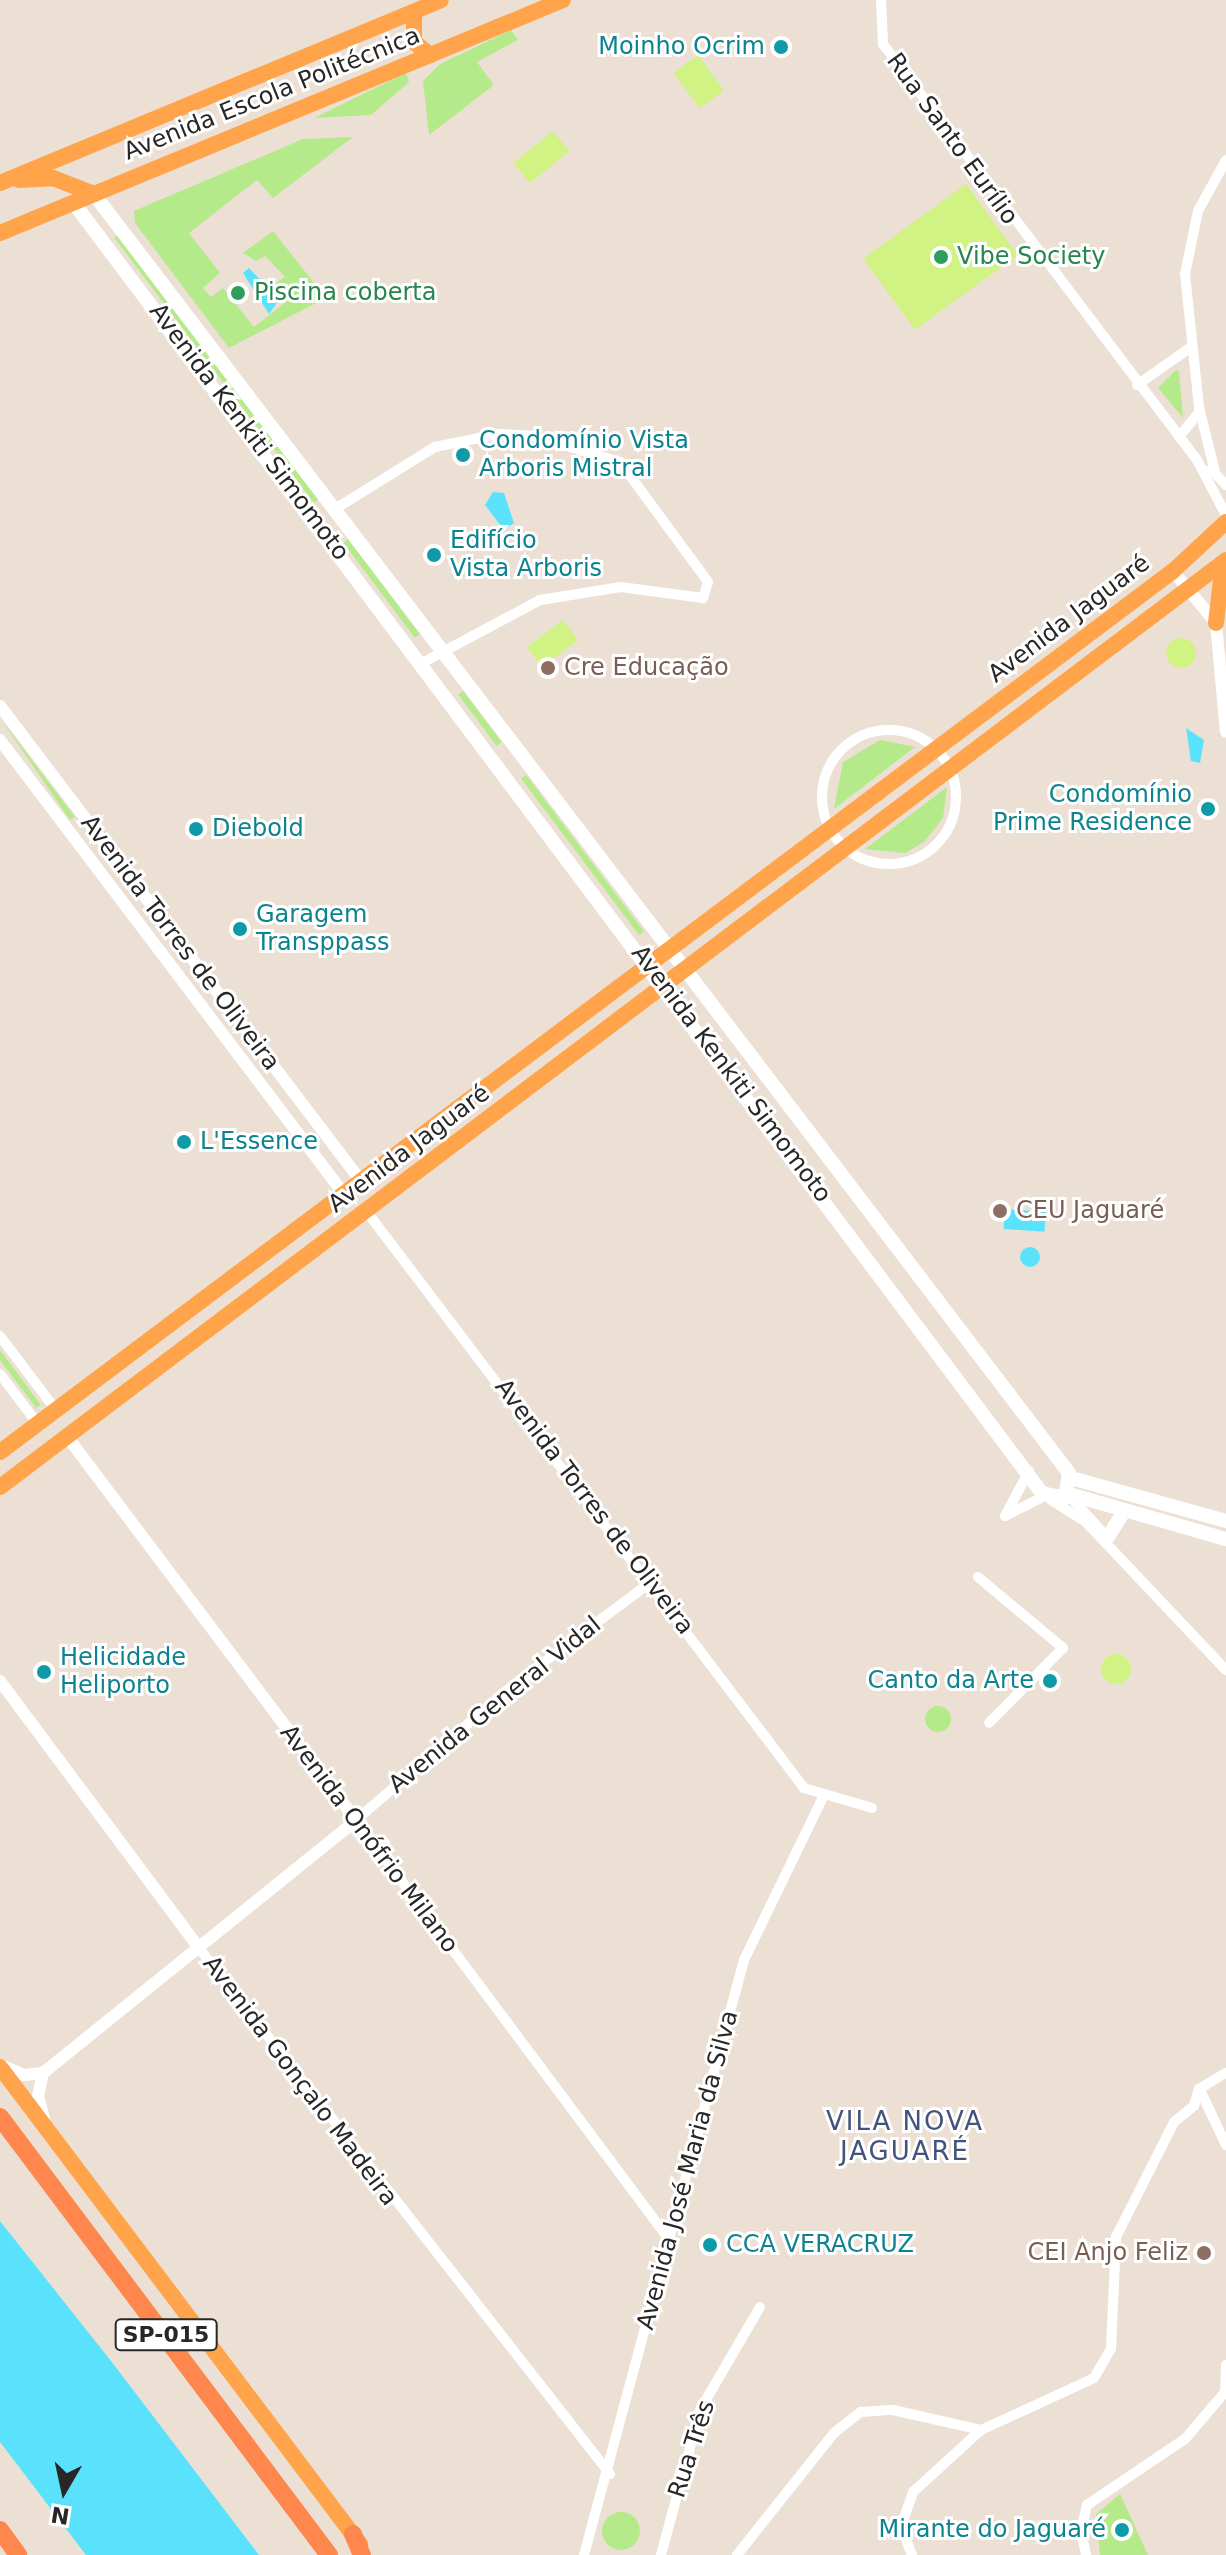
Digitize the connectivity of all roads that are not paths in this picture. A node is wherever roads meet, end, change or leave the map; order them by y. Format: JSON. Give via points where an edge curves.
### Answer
{"nodes":[{"id":1,"x":441,"y":0,"type":"edge"},
{"id":2,"x":563,"y":0,"type":"edge"},
{"id":3,"x":881,"y":0,"type":"edge"},
{"id":4,"x":414,"y":12,"type":"junction"},
{"id":5,"x":430,"y":55,"type":"junction"},
{"id":6,"x":1226,"y":160,"type":"edge"},
{"id":7,"x":0,"y":183,"type":"edge"},
{"id":8,"x":94,"y":194,"type":"junction"},
{"id":9,"x":73,"y":202,"type":"junction"},
{"id":10,"x":0,"y":233,"type":"edge"},
{"id":11,"x":1191,"y":347,"type":"junction"},
{"id":12,"x":1137,"y":385,"type":"junction"},
{"id":13,"x":1200,"y":411,"type":"junction"},
{"id":14,"x":268,"y":417,"type":"junction"},
{"id":15,"x":249,"y":432,"type":"junction"},
{"id":16,"x":1179,"y":437,"type":"junction"},
{"id":17,"x":1197,"y":460,"type":"junction"},
{"id":18,"x":1215,"y":472,"type":"junction"},
{"id":19,"x":1226,"y":485,"type":"edge"},
{"id":20,"x":335,"y":509,"type":"junction"},
{"id":21,"x":1226,"y":515,"type":"edge"},
{"id":22,"x":1226,"y":522,"type":"edge"},
{"id":23,"x":1224,"y":561,"type":"edge"},
{"id":24,"x":1173,"y":571,"type":"junction"},
{"id":25,"x":1193,"y":587,"type":"junction"},
{"id":26,"x":1216,"y":623,"type":"junction"},
{"id":27,"x":442,"y":648,"type":"junction"},
{"id":28,"x":422,"y":663,"type":"junction"},
{"id":29,"x":1224,"y":666,"type":"edge"},
{"id":30,"x":0,"y":706,"type":"edge"},
{"id":31,"x":1226,"y":732,"type":"edge"},
{"id":32,"x":0,"y":740,"type":"edge"},
{"id":33,"x":936,"y":748,"type":"junction"},
{"id":34,"x":522,"y":754,"type":"junction"},
{"id":35,"x":502,"y":769,"type":"junction"},
{"id":36,"x":951,"y":769,"type":"junction"},
{"id":37,"x":93,"y":828,"type":"junction"},
{"id":38,"x":830,"y":828,"type":"junction"},
{"id":39,"x":75,"y":840,"type":"junction"},
{"id":40,"x":846,"y":848,"type":"junction"},
{"id":41,"x":148,"y":901,"type":"junction"},
{"id":42,"x":131,"y":913,"type":"junction"},
{"id":43,"x":669,"y":949,"type":"junction"},
{"id":44,"x":649,"y":964,"type":"junction"},
{"id":45,"x":685,"y":970,"type":"junction"},
{"id":46,"x":204,"y":975,"type":"junction"},
{"id":47,"x":665,"y":985,"type":"junction"},
{"id":48,"x":187,"y":987,"type":"junction"},
{"id":49,"x":361,"y":1181,"type":"junction"},
{"id":50,"x":344,"y":1194,"type":"junction"},
{"id":51,"x":367,"y":1212,"type":"junction"},
{"id":52,"x":903,"y":1260,"type":"junction"},
{"id":53,"x":882,"y":1275,"type":"junction"},
{"id":54,"x":0,"y":1336,"type":"edge"},
{"id":55,"x":0,"y":1374,"type":"edge"},
{"id":56,"x":56,"y":1410,"type":"junction"},
{"id":57,"x":38,"y":1424,"type":"junction"},
{"id":58,"x":67,"y":1437,"type":"junction"},
{"id":59,"x":0,"y":1452,"type":"edge"},
{"id":60,"x":1029,"y":1471,"type":"junction"},
{"id":61,"x":1067,"y":1473,"type":"junction"},
{"id":62,"x":0,"y":1487,"type":"edge"},
{"id":63,"x":1045,"y":1494,"type":"junction"},
{"id":64,"x":1068,"y":1495,"type":"junction"},
{"id":65,"x":1124,"y":1511,"type":"junction"},
{"id":66,"x":1226,"y":1521,"type":"edge"},
{"id":67,"x":1108,"y":1537,"type":"junction"},
{"id":68,"x":1226,"y":1539,"type":"edge"},
{"id":69,"x":1115,"y":1552,"type":"junction"},
{"id":70,"x":978,"y":1577,"type":"dead end"},
{"id":71,"x":651,"y":1582,"type":"junction"},
{"id":72,"x":1226,"y":1670,"type":"edge"},
{"id":73,"x":0,"y":1681,"type":"edge"},
{"id":74,"x":989,"y":1723,"type":"dead end"},
{"id":75,"x":823,"y":1797,"type":"junction"},
{"id":76,"x":872,"y":1808,"type":"dead end"},
{"id":77,"x":356,"y":1820,"type":"junction"},
{"id":78,"x":198,"y":1947,"type":"junction"},
{"id":79,"x":0,"y":2065,"type":"edge"},
{"id":80,"x":43,"y":2073,"type":"junction"},
{"id":81,"x":1226,"y":2073,"type":"edge"},
{"id":82,"x":1199,"y":2089,"type":"junction"},
{"id":83,"x":0,"y":2117,"type":"edge"},
{"id":84,"x":48,"y":2131,"type":"junction"},
{"id":85,"x":1226,"y":2145,"type":"edge"},
{"id":86,"x":671,"y":2242,"type":"junction"},
{"id":87,"x":760,"y":2307,"type":"dead end"},
{"id":88,"x":1226,"y":2365,"type":"edge"},
{"id":89,"x":1225,"y":2392,"type":"edge"},
{"id":90,"x":981,"y":2430,"type":"junction"},
{"id":91,"x":610,"y":2474,"type":"junction"},
{"id":92,"x":0,"y":2530,"type":"edge"},
{"id":93,"x":353,"y":2534,"type":"junction"},
{"id":94,"x":18,"y":2555,"type":"edge"},
{"id":95,"x":329,"y":2555,"type":"edge"},
{"id":96,"x":362,"y":2555,"type":"edge"},
{"id":97,"x":369,"y":2555,"type":"edge"},
{"id":98,"x":584,"y":2555,"type":"edge"},
{"id":99,"x":661,"y":2555,"type":"edge"},
{"id":100,"x":737,"y":2555,"type":"edge"},
{"id":101,"x":912,"y":2555,"type":"edge"},
{"id":102,"x":1086,"y":2555,"type":"edge"}],
"edges":[{"from":1,"to":4,"type":"highway","name":"Avenida Escola Politécnica"},
{"from":2,"to":5,"type":"highway","name":"Avenida Escola Politécnica"},
{"from":3,"to":12,"type":"street","name":"Rua Santo Eurílio","via":[[883,44]]},
{"from":4,"to":5,"type":"highway","via":[[414,42]]},
{"from":4,"to":7,"type":"highway","name":"Avenida Escola Politécnica"},
{"from":5,"to":8,"type":"highway","name":"Avenida Escola Politécnica"},
{"from":6,"to":11,"type":"street","via":[[1198,211],[1187,254]]},
{"from":7,"to":8,"type":"highway","via":[[53,178]]},
{"from":8,"to":9,"type":"highway","name":"Avenida Escola Politécnica"},
{"from":8,"to":14,"type":"main road","name":"Avenida Kenkiti Simomoto"},
{"from":9,"to":10,"type":"highway","name":"Avenida Escola Politécnica"},
{"from":9,"to":15,"type":"main road","name":"Avenida Kenkiti Simomoto"},
{"from":11,"to":12,"type":"street"},
{"from":11,"to":13,"type":"street"},
{"from":12,"to":16,"type":"street","name":"Rua Santo Eurílio"},
{"from":13,"to":16,"type":"street"},
{"from":13,"to":18,"type":"street"},
{"from":14,"to":15,"type":"main road"},
{"from":14,"to":20,"type":"main road","name":"Avenida Kenkiti Simomoto"},
{"from":15,"to":28,"type":"main road","name":"Avenida Kenkiti Simomoto"},
{"from":16,"to":17,"type":"street","name":"Rua Santo Eurílio"},
{"from":17,"to":18,"type":"street","name":"Rua Santo Eurílio"},
{"from":17,"to":21,"type":"street","name":"Rua Santo Eurílio"},
{"from":18,"to":19,"type":"street","name":"Rua Santo Eurílio"},
{"from":20,"to":27,"type":"main road","name":"Avenida Kenkiti Simomoto"},
{"from":20,"to":27,"type":"street","via":[[435,447],[498,434],[533,436],[620,462],[710,587],[703,598],[581,589],[540,600]]},
{"from":22,"to":24,"type":"highway","name":"Avenida Jaguaré"},
{"from":23,"to":25,"type":"highway","name":"Avenida Jaguaré"},
{"from":23,"to":26,"type":"highway"},
{"from":24,"to":25,"type":"street"},
{"from":24,"to":33,"type":"highway","name":"Avenida Jaguaré"},
{"from":25,"to":26,"type":"street"},
{"from":25,"to":36,"type":"highway","name":"Avenida Jaguaré"},
{"from":26,"to":29,"type":"street"},
{"from":27,"to":28,"type":"street"},
{"from":27,"to":34,"type":"main road","name":"Avenida Kenkiti Simomoto"},
{"from":28,"to":35,"type":"main road","name":"Avenida Kenkiti Simomoto"},
{"from":29,"to":31,"type":"street"},
{"from":30,"to":37,"type":"street","name":"Avenida Torres de Oliveira"},
{"from":32,"to":39,"type":"street","name":"Avenida Torres de Oliveira"},
{"from":33,"to":36,"type":"street"},
{"from":33,"to":38,"type":"highway","name":"Avenida Jaguaré"},
{"from":33,"to":38,"type":"street","via":[[896,729],[844,746],[823,785]]},
{"from":34,"to":35,"type":"main road"},
{"from":34,"to":43,"type":"main road","name":"Avenida Kenkiti Simomoto"},
{"from":35,"to":44,"type":"main road","name":"Avenida Kenkiti Simomoto"},
{"from":36,"to":40,"type":"highway","name":"Avenida Jaguaré"},
{"from":36,"to":40,"type":"street","via":[[955,814],[930,850],[888,864]]},
{"from":37,"to":39,"type":"street"},
{"from":37,"to":41,"type":"street","name":"Avenida Torres de Oliveira"},
{"from":38,"to":40,"type":"street"},
{"from":38,"to":43,"type":"highway","name":"Avenida Jaguaré"},
{"from":39,"to":42,"type":"street","name":"Avenida Torres de Oliveira"},
{"from":40,"to":45,"type":"highway","name":"Avenida Jaguaré"},
{"from":41,"to":42,"type":"street"},
{"from":41,"to":46,"type":"street","name":"Avenida Torres de Oliveira"},
{"from":42,"to":48,"type":"street","name":"Avenida Torres de Oliveira"},
{"from":43,"to":44,"type":"highway","name":"Avenida Jaguaré"},
{"from":43,"to":45,"type":"main road","name":"Avenida Kenkiti Simomoto"},
{"from":44,"to":47,"type":"main road","name":"Avenida Kenkiti Simomoto"},
{"from":44,"to":49,"type":"highway","name":"Avenida Jaguaré"},
{"from":45,"to":47,"type":"highway","name":"Avenida Jaguaré"},
{"from":45,"to":52,"type":"main road","name":"Avenida Kenkiti Simomoto"},
{"from":46,"to":48,"type":"street"},
{"from":46,"to":49,"type":"street","name":"Avenida Torres de Oliveira"},
{"from":47,"to":51,"type":"highway","name":"Avenida Jaguaré"},
{"from":47,"to":53,"type":"main road","name":"Avenida Kenkiti Simomoto"},
{"from":48,"to":50,"type":"street","name":"Avenida Torres de Oliveira"},
{"from":49,"to":50,"type":"highway","name":"Avenida Jaguaré"},
{"from":50,"to":56,"type":"highway","name":"Avenida Jaguaré"},
{"from":51,"to":58,"type":"highway","name":"Avenida Jaguaré"},
{"from":51,"to":71,"type":"street","name":"Avenida Torres de Oliveira"},
{"from":52,"to":53,"type":"main road"},
{"from":52,"to":61,"type":"main road","name":"Avenida Kenkiti Simomoto"},
{"from":53,"to":60,"type":"main road","name":"Avenida Kenkiti Simomoto"},
{"from":54,"to":56,"type":"street"},
{"from":55,"to":57,"type":"street"},
{"from":56,"to":57,"type":"highway","name":"Avenida Jaguaré"},
{"from":57,"to":59,"type":"highway","name":"Avenida Jaguaré"},
{"from":58,"to":62,"type":"highway","name":"Avenida Jaguaré"},
{"from":58,"to":77,"type":"street","name":"Avenida Onófrio Milano"},
{"from":60,"to":63,"type":"main road","name":"Avenida Kenkiti Simomoto"},
{"from":60,"to":63,"type":"street","via":[[1005,1516]]},
{"from":61,"to":63,"type":"main road","via":[[1047,1470]]},
{"from":61,"to":64,"type":"main road"},
{"from":61,"to":66,"type":"main road"},
{"from":63,"to":64,"type":"main road"},
{"from":63,"to":69,"type":"street"},
{"from":64,"to":65,"type":"main road"},
{"from":64,"to":67,"type":"street","via":[[1092,1513]]},
{"from":65,"to":67,"type":"main road"},
{"from":65,"to":68,"type":"main road"},
{"from":67,"to":69,"type":"street"},
{"from":69,"to":72,"type":"street"},
{"from":70,"to":74,"type":"street","via":[[1063,1653]]},
{"from":71,"to":75,"type":"street","name":"Avenida Torres de Oliveira","via":[[804,1788]]},
{"from":71,"to":77,"type":"street","name":"Avenida General Vidal","via":[[512,1686]]},
{"from":73,"to":78,"type":"street","name":"Avenida Gonçalo Madeira"},
{"from":75,"to":76,"type":"street"},
{"from":75,"to":86,"type":"street","name":"Avenida José Maria da Silva","via":[[747,1949]]},
{"from":77,"to":78,"type":"street","name":"Avenida General Vidal"},
{"from":77,"to":86,"type":"street","name":"Avenida Onófrio Milano"},
{"from":78,"to":80,"type":"street","name":"Avenida General Vidal"},
{"from":78,"to":91,"type":"street","name":"Avenida Gonçalo Madeira"},
{"from":79,"to":80,"type":"street","via":[[24,2075]]},
{"from":79,"to":84,"type":"highway"},
{"from":80,"to":84,"type":"street","via":[[38,2096]]},
{"from":81,"to":82,"type":"street"},
{"from":82,"to":85,"type":"street"},
{"from":82,"to":90,"type":"street","via":[[1116,2237],[1105,2365],[1081,2386]]},
{"from":83,"to":95,"type":"highway","number":"SP-015"},
{"from":84,"to":93,"type":"highway"},
{"from":86,"to":91,"type":"street","name":"Avenida José Maria da Silva"},
{"from":87,"to":99,"type":"street","name":"Rua Três","via":[[700,2410]]},
{"from":88,"to":89,"type":"street"},
{"from":89,"to":102,"type":"street","via":[[1185,2439],[1087,2505]]},
{"from":90,"to":100,"type":"street","via":[[893,2410],[861,2412],[835,2432]]},
{"from":90,"to":101,"type":"street","via":[[913,2492],[901,2527]]},
{"from":91,"to":98,"type":"street","name":"Avenida José Maria da Silva"},
{"from":92,"to":94,"type":"highway"},
{"from":93,"to":96,"type":"highway"},
{"from":93,"to":97,"type":"highway"}]}
